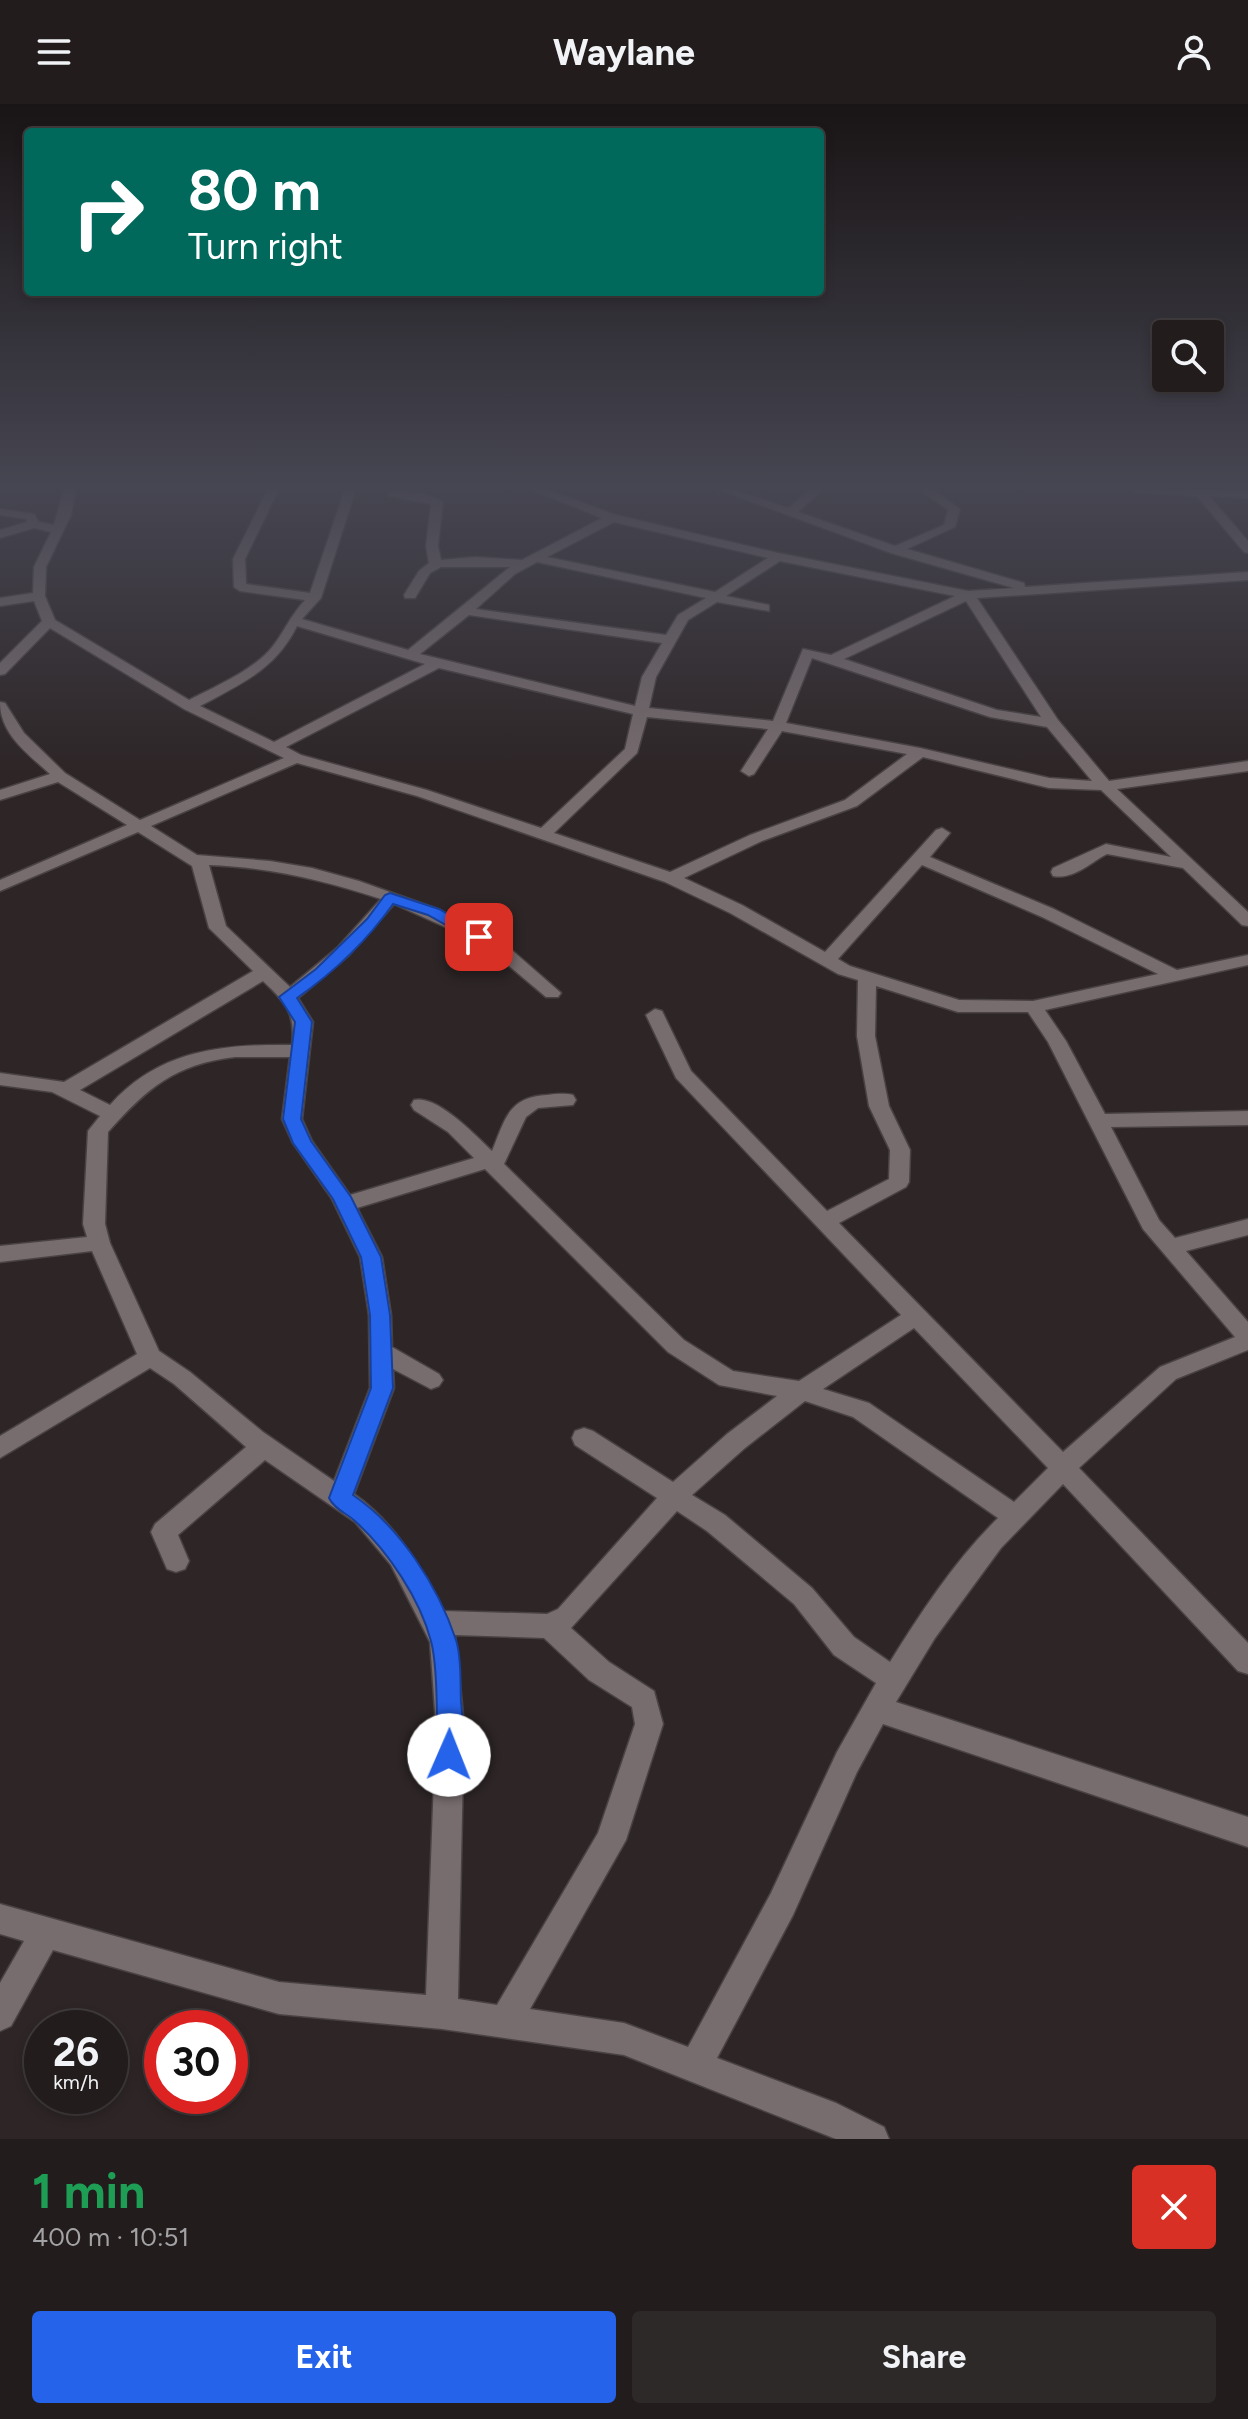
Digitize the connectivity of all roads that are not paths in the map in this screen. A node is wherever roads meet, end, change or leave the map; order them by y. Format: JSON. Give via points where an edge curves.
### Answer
{"nodes":[{"id":1,"x":39,"y":584,"type":"edge"},
{"id":2,"x":240,"y":584,"type":"edge"},
{"id":3,"x":320,"y":584,"type":"edge"},
{"id":4,"x":417,"y":584,"type":"edge"},
{"id":5,"x":496,"y":584,"type":"edge"},
{"id":6,"x":648,"y":584,"type":"edge"},
{"id":7,"x":736,"y":584,"type":"edge"},
{"id":8,"x":913,"y":584,"type":"edge"},
{"id":9,"x":1011,"y":584,"type":"edge"},
{"id":10,"x":1135,"y":584,"type":"edge"},
{"id":11,"x":1035,"y":591,"type":"junction"},
{"id":12,"x":410,"y":595,"type":"dead end"},
{"id":13,"x":968,"y":595,"type":"junction"},
{"id":14,"x":39,"y":596,"type":"junction"},
{"id":15,"x":715,"y":597,"type":"junction"},
{"id":16,"x":315,"y":598,"type":"junction"},
{"id":17,"x":0,"y":602,"type":"edge"},
{"id":18,"x":764,"y":608,"type":"dead end"},
{"id":19,"x":466,"y":611,"type":"junction"},
{"id":20,"x":293,"y":621,"type":"junction"},
{"id":21,"x":49,"y":622,"type":"junction"},
{"id":22,"x":670,"y":640,"type":"junction"},
{"id":23,"x":410,"y":655,"type":"junction"},
{"id":24,"x":832,"y":660,"type":"junction"},
{"id":25,"x":437,"y":663,"type":"junction"},
{"id":26,"x":0,"y":671,"type":"edge"},
{"id":27,"x":0,"y":706,"type":"edge"},
{"id":28,"x":189,"y":706,"type":"junction"},
{"id":29,"x":642,"y":712,"type":"junction"},
{"id":30,"x":1052,"y":723,"type":"junction"},
{"id":31,"x":778,"y":726,"type":"junction"},
{"id":32,"x":275,"y":747,"type":"junction"},
{"id":33,"x":920,"y":752,"type":"junction"},
{"id":34,"x":296,"y":758,"type":"junction"},
{"id":35,"x":1248,"y":766,"type":"edge"},
{"id":36,"x":749,"y":771,"type":"dead end"},
{"id":37,"x":60,"y":776,"type":"junction"},
{"id":38,"x":1105,"y":786,"type":"junction"},
{"id":39,"x":1,"y":797,"type":"edge"},
{"id":40,"x":138,"y":824,"type":"junction"},
{"id":41,"x":942,"y":833,"type":"dead end"},
{"id":42,"x":544,"y":834,"type":"junction"},
{"id":43,"x":921,"y":859,"type":"junction"},
{"id":44,"x":194,"y":860,"type":"junction"},
{"id":45,"x":1188,"y":864,"type":"junction"},
{"id":46,"x":1059,"y":872,"type":"dead end"},
{"id":47,"x":671,"y":878,"type":"junction"},
{"id":48,"x":0,"y":886,"type":"edge"},
{"id":49,"x":390,"y":898,"type":"junction"},
{"id":50,"x":1248,"y":921,"type":"edge"},
{"id":51,"x":827,"y":961,"type":"junction"},
{"id":52,"x":1246,"y":963,"type":"edge"},
{"id":53,"x":265,"y":972,"type":"junction"},
{"id":54,"x":1173,"y":975,"type":"junction"},
{"id":55,"x":867,"y":977,"type":"junction"},
{"id":56,"x":552,"y":993,"type":"dead end"},
{"id":57,"x":288,"y":997,"type":"junction"},
{"id":58,"x":1033,"y":1007,"type":"junction"},
{"id":59,"x":655,"y":1015,"type":"dead end"},
{"id":60,"x":299,"y":1051,"type":"junction"},
{"id":61,"x":0,"y":1079,"type":"edge"},
{"id":62,"x":66,"y":1090,"type":"junction"},
{"id":63,"x":566,"y":1100,"type":"dead end"},
{"id":64,"x":421,"y":1105,"type":"dead end"},
{"id":65,"x":112,"y":1114,"type":"junction"},
{"id":66,"x":1248,"y":1118,"type":"edge"},
{"id":67,"x":1096,"y":1121,"type":"junction"},
{"id":68,"x":488,"y":1161,"type":"junction"},
{"id":69,"x":344,"y":1204,"type":"junction"},
{"id":70,"x":824,"y":1222,"type":"junction"},
{"id":71,"x":1248,"y":1227,"type":"edge"},
{"id":72,"x":99,"y":1243,"type":"junction"},
{"id":73,"x":1170,"y":1247,"type":"junction"},
{"id":74,"x":0,"y":1254,"type":"edge"},
{"id":75,"x":915,"y":1317,"type":"junction"},
{"id":76,"x":1248,"y":1339,"type":"edge"},
{"id":77,"x":381,"y":1351,"type":"junction"},
{"id":78,"x":150,"y":1357,"type":"junction"},
{"id":79,"x":431,"y":1380,"type":"dead end"},
{"id":80,"x":802,"y":1391,"type":"junction"},
{"id":81,"x":584,"y":1438,"type":"dead end"},
{"id":82,"x":264,"y":1446,"type":"junction"},
{"id":83,"x":0,"y":1448,"type":"edge"},
{"id":84,"x":1064,"y":1465,"type":"junction"},
{"id":85,"x":675,"y":1496,"type":"junction"},
{"id":86,"x":340,"y":1498,"type":"junction"},
{"id":87,"x":1015,"y":1516,"type":"junction"},
{"id":88,"x":176,"y":1561,"type":"dead end"},
{"id":89,"x":436,"y":1623,"type":"junction"},
{"id":90,"x":550,"y":1626,"type":"junction"},
{"id":91,"x":1248,"y":1662,"type":"edge"},
{"id":92,"x":894,"y":1680,"type":"junction"},
{"id":93,"x":876,"y":1709,"type":"junction"},
{"id":94,"x":1248,"y":1832,"type":"edge"},
{"id":95,"x":0,"y":1919,"type":"edge"},
{"id":96,"x":46,"y":1932,"type":"junction"},
{"id":97,"x":442,"y":2013,"type":"junction"},
{"id":98,"x":0,"y":2015,"type":"edge"},
{"id":99,"x":505,"y":2022,"type":"junction"},
{"id":100,"x":695,"y":2066,"type":"junction"},
{"id":101,"x":872,"y":2139,"type":"edge"}],
"edges":[{"from":1,"to":14,"type":"street"},
{"from":2,"to":16,"type":"street"},
{"from":3,"to":16,"type":"street"},
{"from":4,"to":12,"type":"street"},
{"from":5,"to":19,"type":"street"},
{"from":6,"to":15,"type":"street"},
{"from":7,"to":15,"type":"street"},
{"from":8,"to":13,"type":"street"},
{"from":9,"to":11,"type":"street"},
{"from":10,"to":11,"type":"street"},
{"from":11,"to":13,"type":"street"},
{"from":13,"to":24,"type":"street"},
{"from":13,"to":30,"type":"street"},
{"from":14,"to":17,"type":"street"},
{"from":14,"to":21,"type":"street"},
{"from":15,"to":18,"type":"street"},
{"from":15,"to":22,"type":"street","via":[[683,618]]},
{"from":16,"to":20,"type":"street"},
{"from":19,"to":22,"type":"street"},
{"from":19,"to":23,"type":"street"},
{"from":20,"to":23,"type":"street"},
{"from":20,"to":28,"type":"street","via":[[278,650],[243,677]]},
{"from":21,"to":26,"type":"street"},
{"from":21,"to":28,"type":"street"},
{"from":22,"to":29,"type":"street","via":[[649,677]]},
{"from":23,"to":25,"type":"street"},
{"from":24,"to":30,"type":"street","via":[[995,714]]},
{"from":24,"to":31,"type":"street","via":[[808,652]]},
{"from":25,"to":29,"type":"street"},
{"from":25,"to":32,"type":"street"},
{"from":27,"to":37,"type":"street","via":[[18,736]]},
{"from":28,"to":32,"type":"street"},
{"from":29,"to":31,"type":"street"},
{"from":29,"to":42,"type":"street","via":[[632,750]]},
{"from":30,"to":38,"type":"street"},
{"from":31,"to":33,"type":"street"},
{"from":31,"to":36,"type":"street"},
{"from":32,"to":34,"type":"street"},
{"from":33,"to":38,"type":"street","via":[[1049,783]]},
{"from":33,"to":47,"type":"street","via":[[851,803],[756,838]]},
{"from":34,"to":40,"type":"street"},
{"from":34,"to":42,"type":"street","via":[[362,774]]},
{"from":35,"to":38,"type":"street"},
{"from":37,"to":39,"type":"street"},
{"from":37,"to":40,"type":"street"},
{"from":38,"to":45,"type":"street"},
{"from":40,"to":44,"type":"street"},
{"from":40,"to":48,"type":"street"},
{"from":41,"to":43,"type":"street"},
{"from":42,"to":47,"type":"street"},
{"from":43,"to":51,"type":"street"},
{"from":43,"to":54,"type":"street","via":[[1048,913]]},
{"from":44,"to":49,"type":"street","via":[[272,864]]},
{"from":44,"to":53,"type":"street","via":[[200,864],[218,928]]},
{"from":45,"to":46,"type":"street","via":[[1106,849]]},
{"from":45,"to":50,"type":"street"},
{"from":47,"to":51,"type":"street"},
{"from":49,"to":56,"type":"street","via":[[434,912],[502,950]]},
{"from":49,"to":57,"type":"street","via":[[322,972]]},
{"from":51,"to":55,"type":"street"},
{"from":52,"to":54,"type":"street"},
{"from":53,"to":57,"type":"street"},
{"from":53,"to":62,"type":"street"},
{"from":54,"to":58,"type":"street"},
{"from":55,"to":58,"type":"street","via":[[958,1006]]},
{"from":55,"to":70,"type":"street","via":[[866,1036],[879,1106],[900,1150],[899,1182]]},
{"from":57,"to":60,"type":"street","via":[[304,1022]]},
{"from":58,"to":67,"type":"street","via":[[1057,1041]]},
{"from":59,"to":70,"type":"street","via":[[683,1074]]},
{"from":60,"to":65,"type":"street","via":[[198,1054],[146,1080]]},
{"from":60,"to":69,"type":"street","via":[[292,1119]]},
{"from":61,"to":62,"type":"street"},
{"from":62,"to":65,"type":"street"},
{"from":63,"to":68,"type":"street","via":[[533,1102],[518,1113],[499,1158]]},
{"from":64,"to":68,"type":"street","via":[[455,1127]]},
{"from":65,"to":72,"type":"street","via":[[98,1131],[94,1224]]},
{"from":66,"to":67,"type":"street"},
{"from":67,"to":73,"type":"street","via":[[1151,1224]]},
{"from":68,"to":69,"type":"street"},
{"from":68,"to":80,"type":"street","via":[[676,1346],[727,1379]]},
{"from":69,"to":77,"type":"street","via":[[371,1257]]},
{"from":70,"to":75,"type":"street"},
{"from":71,"to":73,"type":"street"},
{"from":72,"to":74,"type":"street"},
{"from":72,"to":78,"type":"street"},
{"from":73,"to":76,"type":"street"},
{"from":75,"to":80,"type":"street"},
{"from":75,"to":84,"type":"street"},
{"from":76,"to":84,"type":"street","via":[[1168,1373]]},
{"from":77,"to":79,"type":"street"},
{"from":77,"to":86,"type":"street","via":[[382,1388]]},
{"from":78,"to":82,"type":"street"},
{"from":78,"to":83,"type":"street"},
{"from":80,"to":85,"type":"street"},
{"from":80,"to":87,"type":"street","via":[[861,1410]]},
{"from":81,"to":85,"type":"street"},
{"from":82,"to":86,"type":"street"},
{"from":82,"to":88,"type":"street","via":[[164,1532]]},
{"from":84,"to":87,"type":"street"},
{"from":84,"to":91,"type":"street"},
{"from":85,"to":90,"type":"street","via":[[567,1617]]},
{"from":85,"to":92,"type":"street","via":[[803,1596],[844,1646]]},
{"from":86,"to":89,"type":"street","via":[[364,1515],[400,1557]]},
{"from":87,"to":92,"type":"street","via":[[925,1630]]},
{"from":89,"to":90,"type":"street"},
{"from":89,"to":97,"type":"street","via":[[444,1642],[450,1725]]},
{"from":90,"to":99,"type":"street","via":[[599,1671],[644,1700],[649,1724],[611,1840]]},
{"from":92,"to":93,"type":"street"},
{"from":93,"to":94,"type":"street"},
{"from":93,"to":100,"type":"street","via":[[782,1904]]},
{"from":95,"to":96,"type":"street"},
{"from":96,"to":97,"type":"street","via":[[279,1998]]},
{"from":96,"to":98,"type":"street"},
{"from":97,"to":99,"type":"street"},
{"from":99,"to":100,"type":"street","via":[[624,2039]]},
{"from":100,"to":101,"type":"street"}]}
